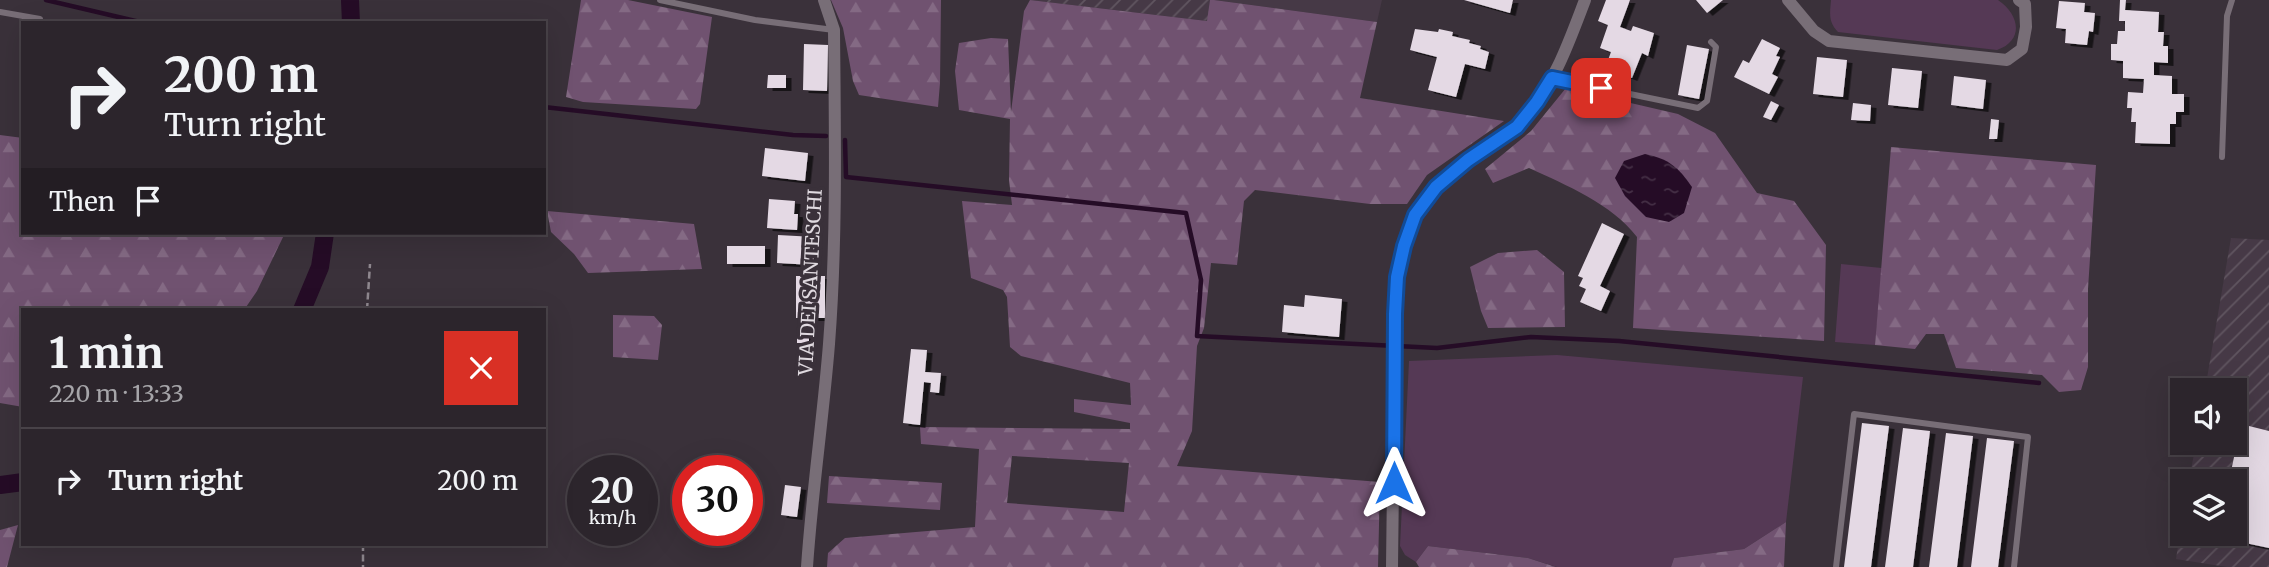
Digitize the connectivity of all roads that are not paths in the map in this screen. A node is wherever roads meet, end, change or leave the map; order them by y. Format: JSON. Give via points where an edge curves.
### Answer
{"nodes":[{"id":1,"x":660,"y":0,"type":"edge"},
{"id":2,"x":824,"y":0,"type":"edge"},
{"id":3,"x":1585,"y":0,"type":"edge"},
{"id":4,"x":2019,"y":0,"type":"edge"},
{"id":5,"x":2232,"y":0,"type":"edge"},
{"id":6,"x":1790,"y":1,"type":"edge"},
{"id":7,"x":0,"y":12,"type":"edge"},
{"id":8,"x":40,"y":19,"type":"dead end"},
{"id":9,"x":834,"y":30,"type":"junction"},
{"id":10,"x":1711,"y":42,"type":"dead end"},
{"id":11,"x":1552,"y":78,"type":"junction"},
{"id":12,"x":2222,"y":158,"type":"dead end"},
{"id":13,"x":807,"y":567,"type":"edge"},
{"id":14,"x":1392,"y":567,"type":"edge"},
{"id":15,"x":1836,"y":567,"type":"edge"},
{"id":16,"x":2014,"y":567,"type":"edge"}],
"edges":[{"from":1,"to":9,"type":"lane","via":[[755,20]]},
{"from":2,"to":9,"type":"street","name":"VIA DEI SANTESCHI"},
{"from":3,"to":11,"type":"street"},
{"from":4,"to":6,"type":"street","via":[[2025,4],[2022,49],[2007,60],[1829,41],[1814,31]]},
{"from":5,"to":12,"type":"lane","via":[[2227,16]]},
{"from":7,"to":8,"type":"lane"},
{"from":9,"to":13,"type":"street","name":"VIA DEI SANTESCHI","via":[[829,343]]},
{"from":10,"to":11,"type":"lane","via":[[1716,47],[1707,101],[1698,108]]},
{"from":11,"to":14,"type":"street","via":[[1517,127],[1444,180],[1415,215],[1404,246],[1397,277]]},
{"from":15,"to":16,"type":"lane","via":[[1854,414],[2028,437]]}]}
